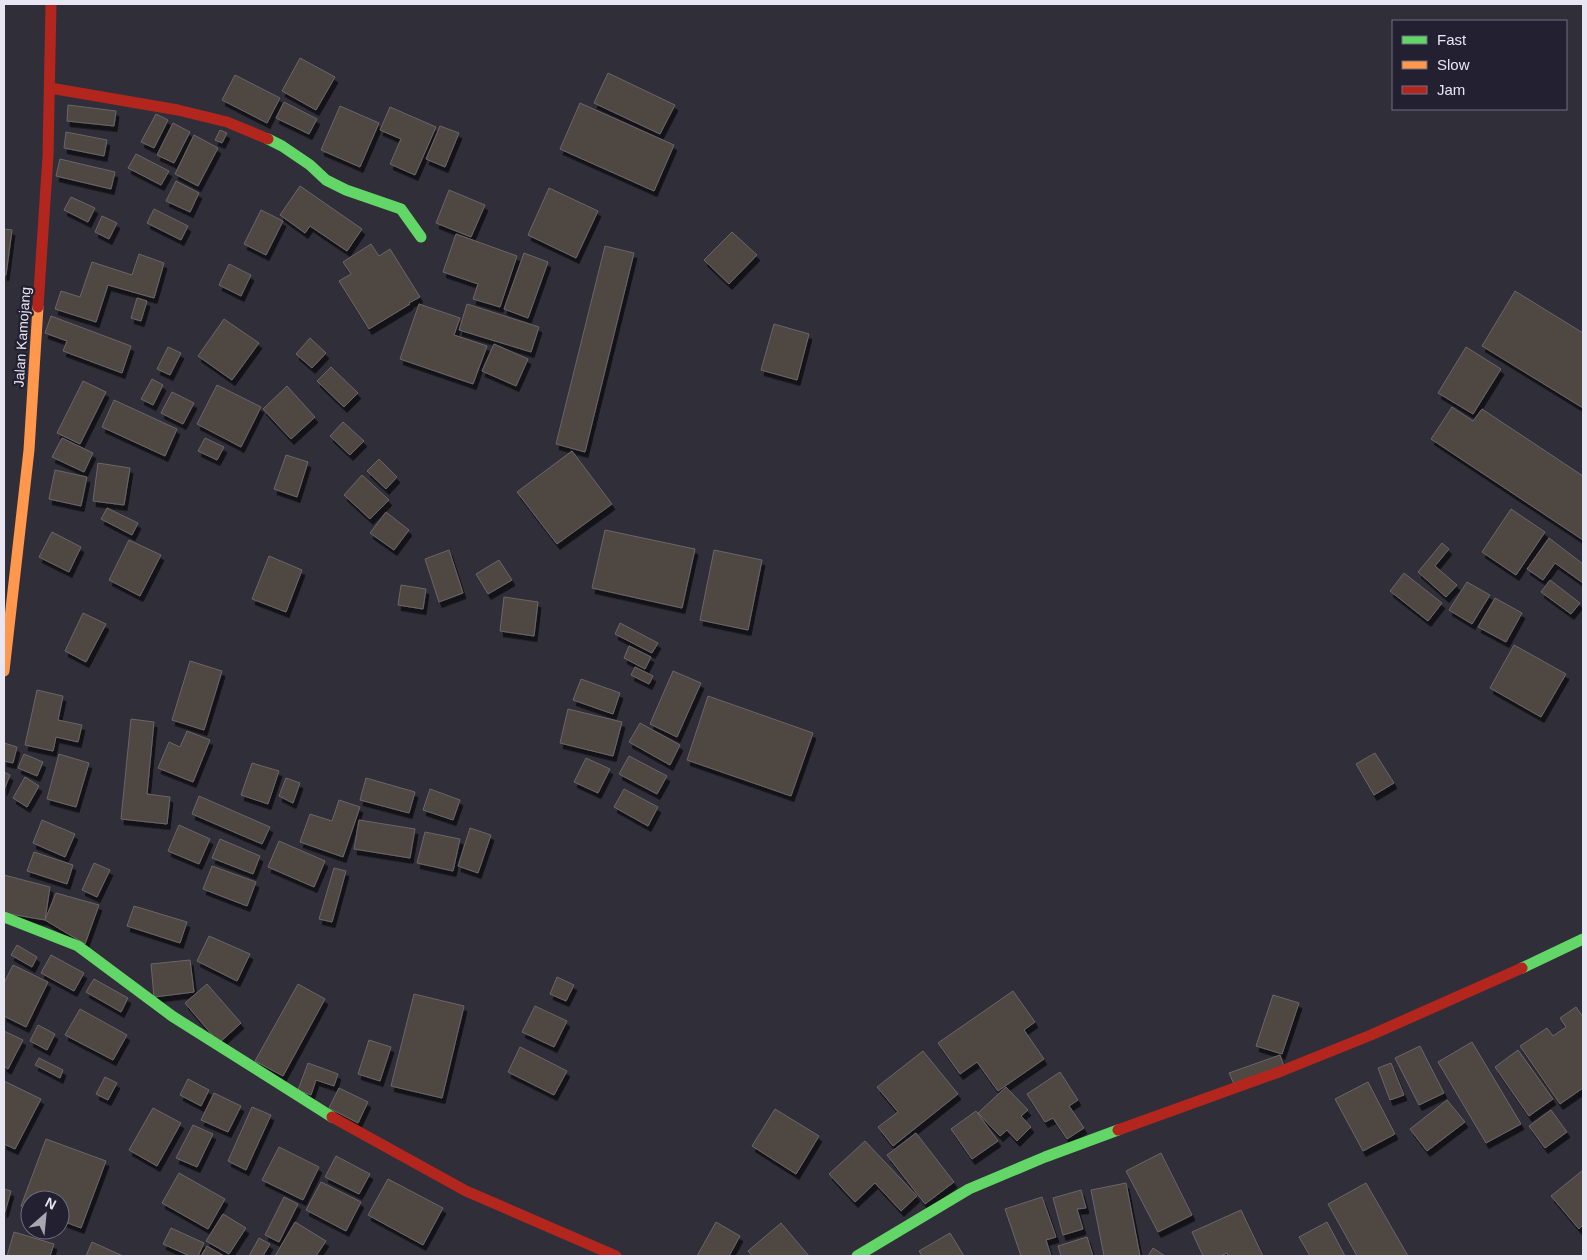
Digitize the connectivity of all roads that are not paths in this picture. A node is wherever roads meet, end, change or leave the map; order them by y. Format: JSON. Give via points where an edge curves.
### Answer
{"nodes":[{"id":1,"x":51,"y":4,"type":"edge"},
{"id":2,"x":50,"y":88,"type":"junction"},
{"id":3,"x":420,"y":237,"type":"dead end"},
{"id":4,"x":4,"y":671,"type":"edge"},
{"id":5,"x":4,"y":917,"type":"edge"},
{"id":6,"x":1583,"y":939,"type":"edge"},
{"id":7,"x":616,"y":1256,"type":"edge"},
{"id":8,"x":857,"y":1256,"type":"edge"}],
"edges":[{"from":1,"to":2,"type":"street","name":"Jalan Kamojang"},
{"from":2,"to":3,"type":"street","via":[[178,110],[227,122],[263,136],[310,165],[326,180],[401,209]]},
{"from":2,"to":4,"type":"street","name":"Jalan Kamojang","via":[[29,450]]},
{"from":5,"to":7,"type":"street","via":[[78,946],[172,1016],[331,1117],[466,1191]]},
{"from":6,"to":8,"type":"street","via":[[1371,1035],[969,1189]]}]}
